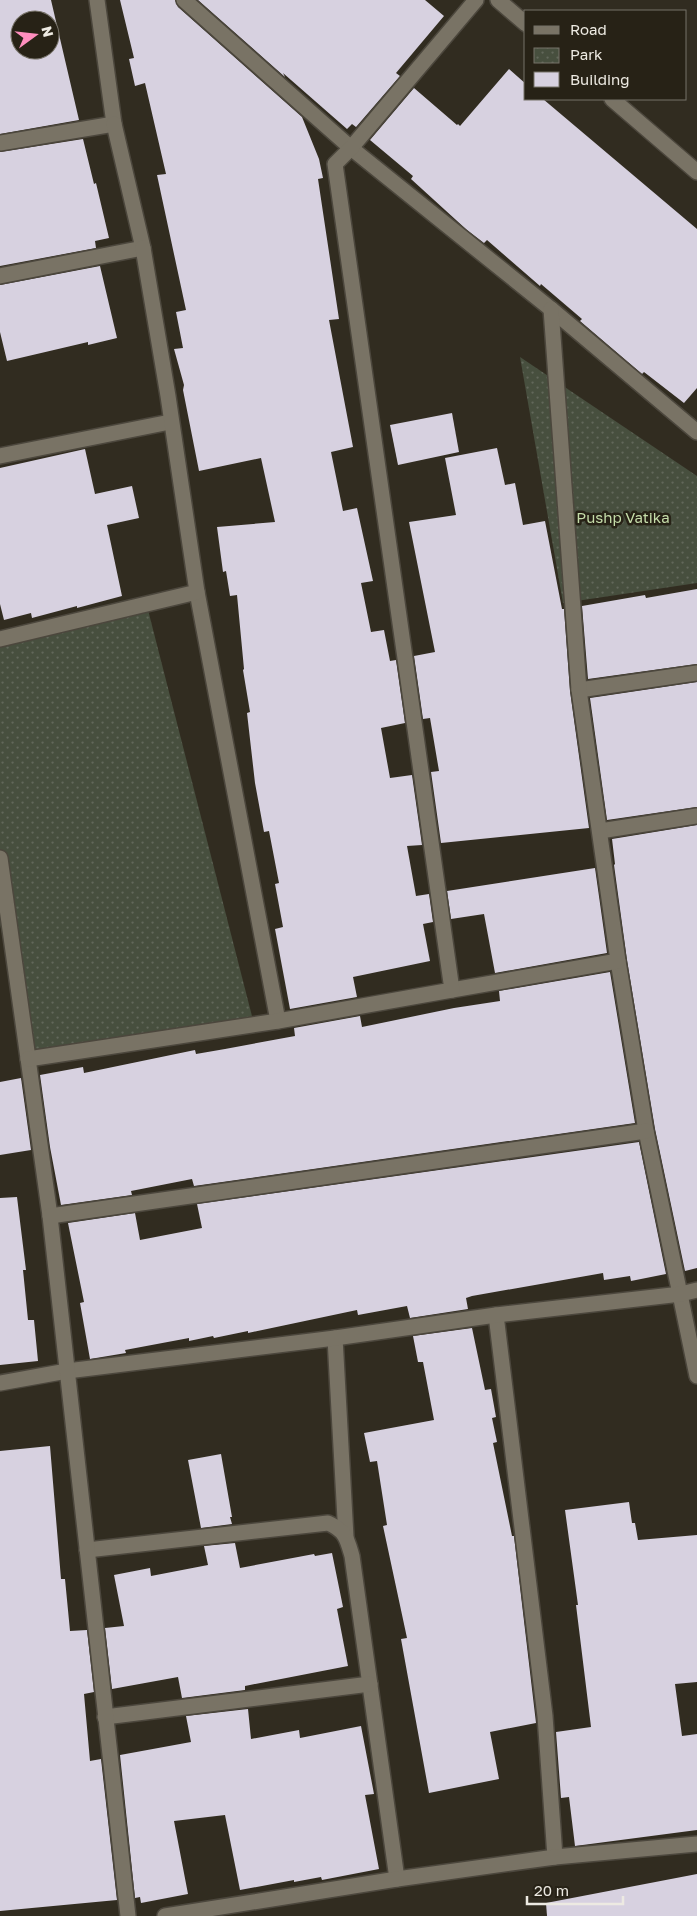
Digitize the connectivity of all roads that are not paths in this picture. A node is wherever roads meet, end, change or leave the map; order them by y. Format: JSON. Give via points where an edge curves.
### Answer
{"nodes":[{"id":1,"x":97,"y":0,"type":"edge"},
{"id":2,"x":184,"y":0,"type":"edge"},
{"id":3,"x":476,"y":0,"type":"edge"},
{"id":4,"x":498,"y":0,"type":"edge"},
{"id":5,"x":524,"y":22,"type":"edge"},
{"id":6,"x":613,"y":100,"type":"edge"},
{"id":7,"x":114,"y":124,"type":"junction"},
{"id":8,"x":0,"y":143,"type":"edge"},
{"id":9,"x":351,"y":148,"type":"junction"},
{"id":10,"x":697,"y":172,"type":"edge"},
{"id":11,"x":143,"y":248,"type":"junction"},
{"id":12,"x":0,"y":276,"type":"edge"},
{"id":13,"x":551,"y":309,"type":"junction"},
{"id":14,"x":170,"y":422,"type":"junction"},
{"id":15,"x":697,"y":432,"type":"edge"},
{"id":16,"x":0,"y":456,"type":"edge"},
{"id":17,"x":197,"y":592,"type":"junction"},
{"id":18,"x":0,"y":639,"type":"edge"},
{"id":19,"x":697,"y":673,"type":"edge"},
{"id":20,"x":579,"y":690,"type":"junction"},
{"id":21,"x":697,"y":816,"type":"edge"},
{"id":22,"x":600,"y":832,"type":"junction"},
{"id":23,"x":0,"y":858,"type":"edge"},
{"id":24,"x":618,"y":961,"type":"junction"},
{"id":25,"x":452,"y":990,"type":"junction"},
{"id":26,"x":278,"y":1020,"type":"junction"},
{"id":27,"x":28,"y":1059,"type":"junction"},
{"id":28,"x":646,"y":1131,"type":"junction"},
{"id":29,"x":50,"y":1216,"type":"junction"},
{"id":30,"x":697,"y":1290,"type":"edge"},
{"id":31,"x":681,"y":1294,"type":"junction"},
{"id":32,"x":496,"y":1315,"type":"junction"},
{"id":33,"x":335,"y":1338,"type":"junction"},
{"id":34,"x":67,"y":1371,"type":"junction"},
{"id":35,"x":697,"y":1376,"type":"edge"},
{"id":36,"x":0,"y":1383,"type":"edge"},
{"id":37,"x":346,"y":1537,"type":"junction"},
{"id":38,"x":87,"y":1550,"type":"junction"},
{"id":39,"x":370,"y":1684,"type":"junction"},
{"id":40,"x":105,"y":1717,"type":"junction"},
{"id":41,"x":697,"y":1844,"type":"edge"},
{"id":42,"x":555,"y":1857,"type":"junction"},
{"id":43,"x":397,"y":1878,"type":"junction"},
{"id":44,"x":128,"y":1916,"type":"edge"},
{"id":45,"x":165,"y":1916,"type":"edge"}],
"edges":[{"from":1,"to":7,"type":"street"},
{"from":2,"to":9,"type":"street"},
{"from":3,"to":9,"type":"street"},
{"from":4,"to":5,"type":"street"},
{"from":6,"to":10,"type":"street"},
{"from":7,"to":8,"type":"street"},
{"from":7,"to":11,"type":"street"},
{"from":9,"to":13,"type":"street"},
{"from":9,"to":25,"type":"street","via":[[335,164]]},
{"from":11,"to":12,"type":"street"},
{"from":11,"to":14,"type":"street"},
{"from":13,"to":15,"type":"street"},
{"from":13,"to":20,"type":"street"},
{"from":14,"to":16,"type":"street"},
{"from":14,"to":17,"type":"street"},
{"from":17,"to":18,"type":"street"},
{"from":17,"to":26,"type":"street"},
{"from":19,"to":20,"type":"street"},
{"from":20,"to":22,"type":"street"},
{"from":21,"to":22,"type":"street"},
{"from":22,"to":24,"type":"street"},
{"from":23,"to":27,"type":"street"},
{"from":24,"to":25,"type":"street"},
{"from":24,"to":28,"type":"street"},
{"from":25,"to":26,"type":"street"},
{"from":26,"to":27,"type":"street"},
{"from":27,"to":29,"type":"street"},
{"from":28,"to":29,"type":"street"},
{"from":28,"to":31,"type":"street"},
{"from":29,"to":34,"type":"street"},
{"from":30,"to":31,"type":"street"},
{"from":31,"to":32,"type":"street"},
{"from":31,"to":35,"type":"street"},
{"from":32,"to":33,"type":"street"},
{"from":32,"to":42,"type":"street","via":[[545,1716]]},
{"from":33,"to":34,"type":"street"},
{"from":33,"to":37,"type":"street"},
{"from":34,"to":36,"type":"street"},
{"from":34,"to":38,"type":"street"},
{"from":37,"to":38,"type":"street","via":[[339,1528],[328,1524]]},
{"from":37,"to":39,"type":"street","via":[[352,1556]]},
{"from":38,"to":40,"type":"street"},
{"from":39,"to":40,"type":"street"},
{"from":39,"to":43,"type":"street"},
{"from":40,"to":44,"type":"street"},
{"from":41,"to":42,"type":"street"},
{"from":42,"to":43,"type":"street"},
{"from":43,"to":45,"type":"street"}]}
